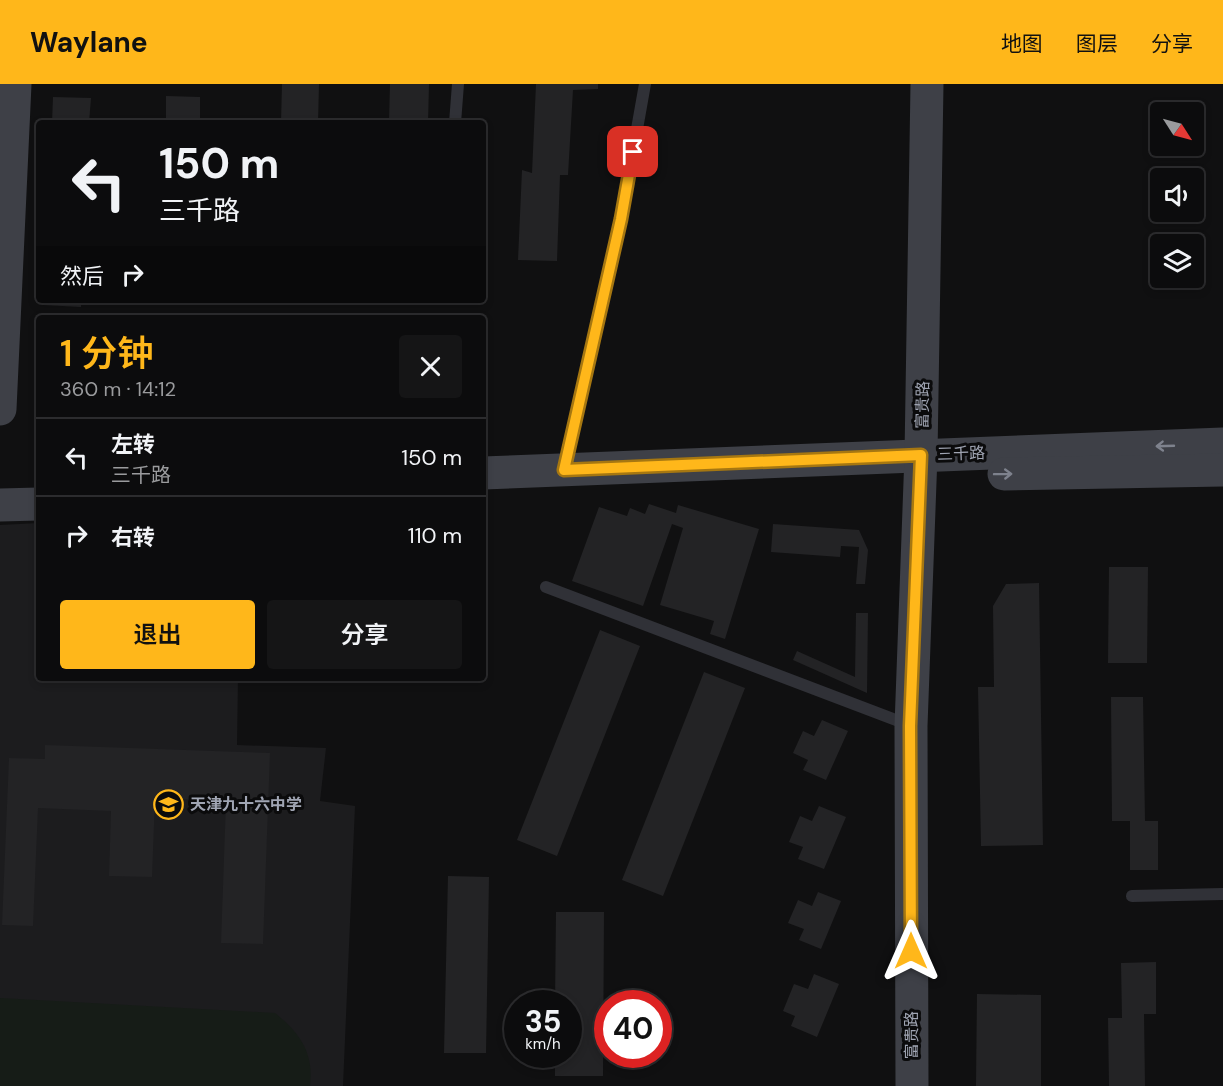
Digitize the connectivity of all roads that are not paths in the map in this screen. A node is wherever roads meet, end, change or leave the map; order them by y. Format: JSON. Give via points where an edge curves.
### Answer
{"nodes":[{"id":1,"x":15,"y":84,"type":"edge"},
{"id":2,"x":458,"y":84,"type":"edge"},
{"id":3,"x":645,"y":84,"type":"edge"},
{"id":4,"x":927,"y":84,"type":"edge"},
{"id":5,"x":455,"y":120,"type":"edge"},
{"id":6,"x":0,"y":409,"type":"edge"},
{"id":7,"x":1223,"y":444,"type":"edge"},
{"id":8,"x":920,"y":465,"type":"junction"},
{"id":9,"x":564,"y":470,"type":"junction"},
{"id":10,"x":1223,"y":470,"type":"edge"},
{"id":11,"x":486,"y":473,"type":"edge"},
{"id":12,"x":36,"y":486,"type":"edge"},
{"id":13,"x":0,"y":487,"type":"edge"},
{"id":14,"x":486,"y":490,"type":"edge"},
{"id":15,"x":36,"y":504,"type":"edge"},
{"id":16,"x":0,"y":505,"type":"edge"},
{"id":17,"x":546,"y":587,"type":"dead end"},
{"id":18,"x":910,"y":726,"type":"junction"},
{"id":19,"x":1223,"y":894,"type":"edge"},
{"id":20,"x":1132,"y":896,"type":"dead end"},
{"id":21,"x":912,"y":1086,"type":"edge"}],
"edges":[{"from":1,"to":6,"type":"street"},
{"from":2,"to":5,"type":"lane"},
{"from":3,"to":9,"type":"lane","via":[[621,219]]},
{"from":4,"to":8,"type":"street","name":"富贵路"},
{"from":7,"to":8,"type":"street","name":"三千路","one_way":true},
{"from":8,"to":9,"type":"street","name":"三千路"},
{"from":8,"to":10,"type":"street","name":"三千路","one_way":true},
{"from":8,"to":14,"type":"street","name":"三千路"},
{"from":8,"to":18,"type":"street","name":"富贵路"},
{"from":9,"to":11,"type":"street","name":"三千路"},
{"from":12,"to":13,"type":"street"},
{"from":15,"to":16,"type":"street"},
{"from":17,"to":18,"type":"lane"},
{"from":18,"to":21,"type":"street","name":"富贵路"},
{"from":19,"to":20,"type":"lane"}]}
